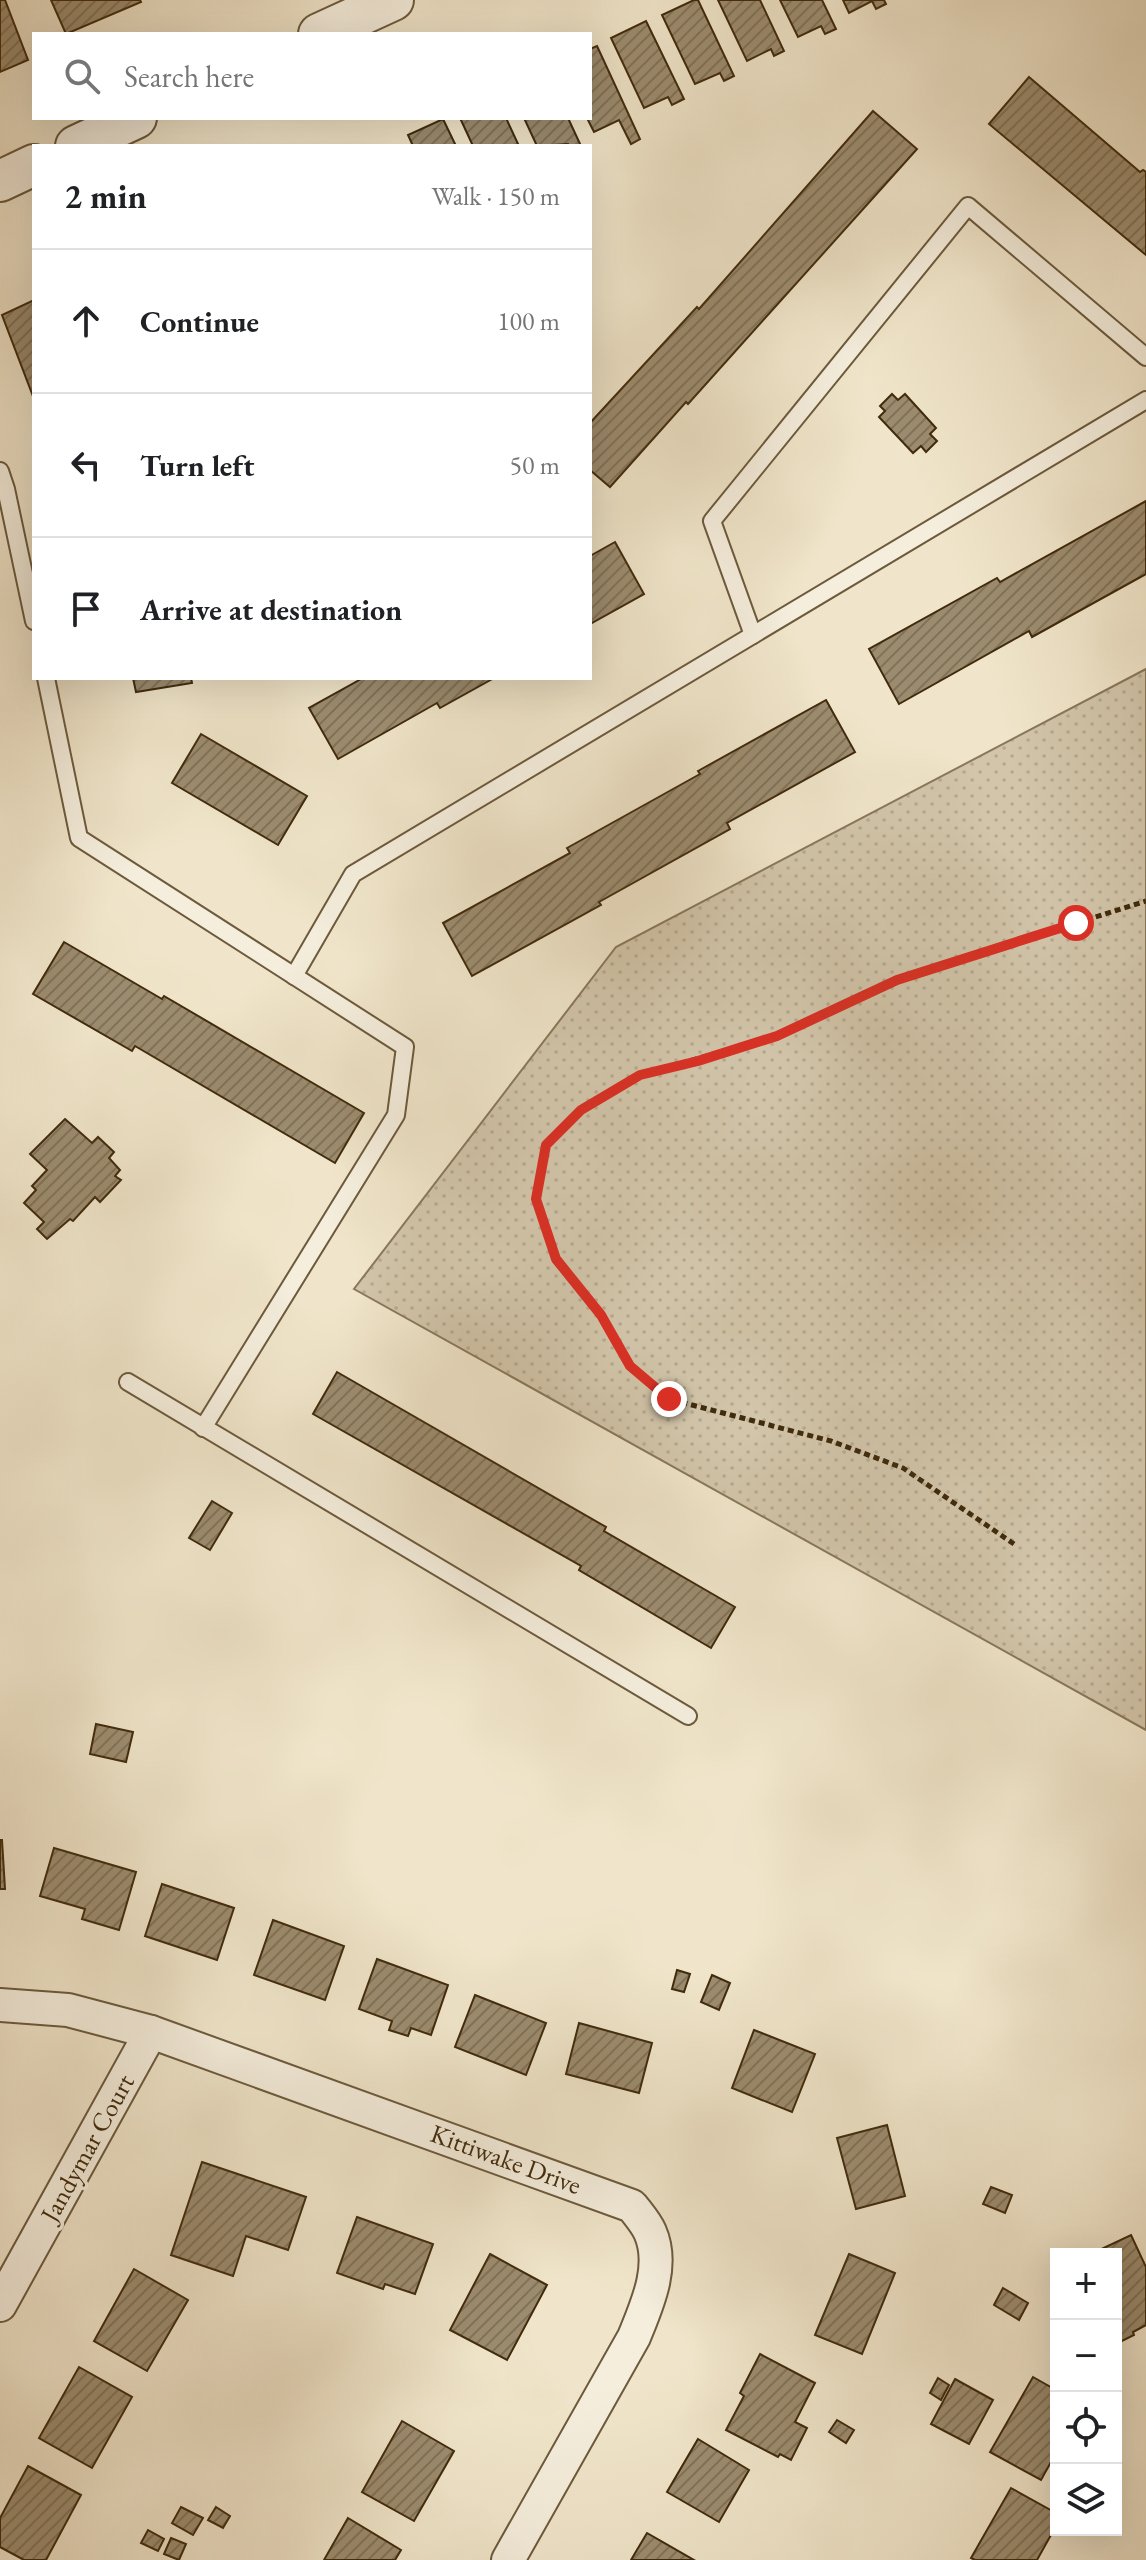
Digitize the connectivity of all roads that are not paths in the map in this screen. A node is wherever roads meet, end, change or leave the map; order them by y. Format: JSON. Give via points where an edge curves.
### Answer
{"nodes":[{"id":1,"x":393,"y":0,"type":"edge"},
{"id":2,"x":323,"y":32,"type":"edge"},
{"id":3,"x":132,"y":120,"type":"edge"},
{"id":4,"x":80,"y":144,"type":"edge"},
{"id":5,"x":32,"y":166,"type":"edge"},
{"id":6,"x":0,"y":181,"type":"edge"},
{"id":7,"x":1146,"y":357,"type":"edge"},
{"id":8,"x":1146,"y":400,"type":"edge"},
{"id":9,"x":0,"y":471,"type":"edge"},
{"id":10,"x":32,"y":612,"type":"edge"},
{"id":11,"x":753,"y":635,"type":"junction"},
{"id":12,"x":46,"y":680,"type":"edge"},
{"id":13,"x":294,"y":976,"type":"junction"},
{"id":14,"x":128,"y":1382,"type":"dead end"},
{"id":15,"x":203,"y":1428,"type":"junction"},
{"id":16,"x":688,"y":1716,"type":"dead end"},
{"id":17,"x":0,"y":2005,"type":"edge"},
{"id":18,"x":151,"y":2032,"type":"junction"},
{"id":19,"x":0,"y":2305,"type":"edge"},
{"id":20,"x":508,"y":2560,"type":"edge"}],
"edges":[{"from":1,"to":2,"type":"street"},
{"from":3,"to":4,"type":"street"},
{"from":5,"to":6,"type":"street"},
{"from":7,"to":11,"type":"lane","via":[[968,206],[712,521]]},
{"from":8,"to":11,"type":"lane"},
{"from":9,"to":10,"type":"lane"},
{"from":11,"to":13,"type":"lane","via":[[353,874]]},
{"from":12,"to":13,"type":"lane","via":[[79,838]]},
{"from":13,"to":15,"type":"lane","via":[[405,1047],[396,1115]]},
{"from":14,"to":15,"type":"lane"},
{"from":15,"to":16,"type":"lane"},
{"from":17,"to":18,"type":"street","name":"Kittiwake Drive","via":[[68,2010]]},
{"from":18,"to":19,"type":"street","name":"Jandymar Court"},
{"from":18,"to":20,"type":"street","name":"Kittiwake Drive","via":[[599,2192],[632,2206],[651,2233],[655,2264],[650,2299],[634,2337]]}]}
